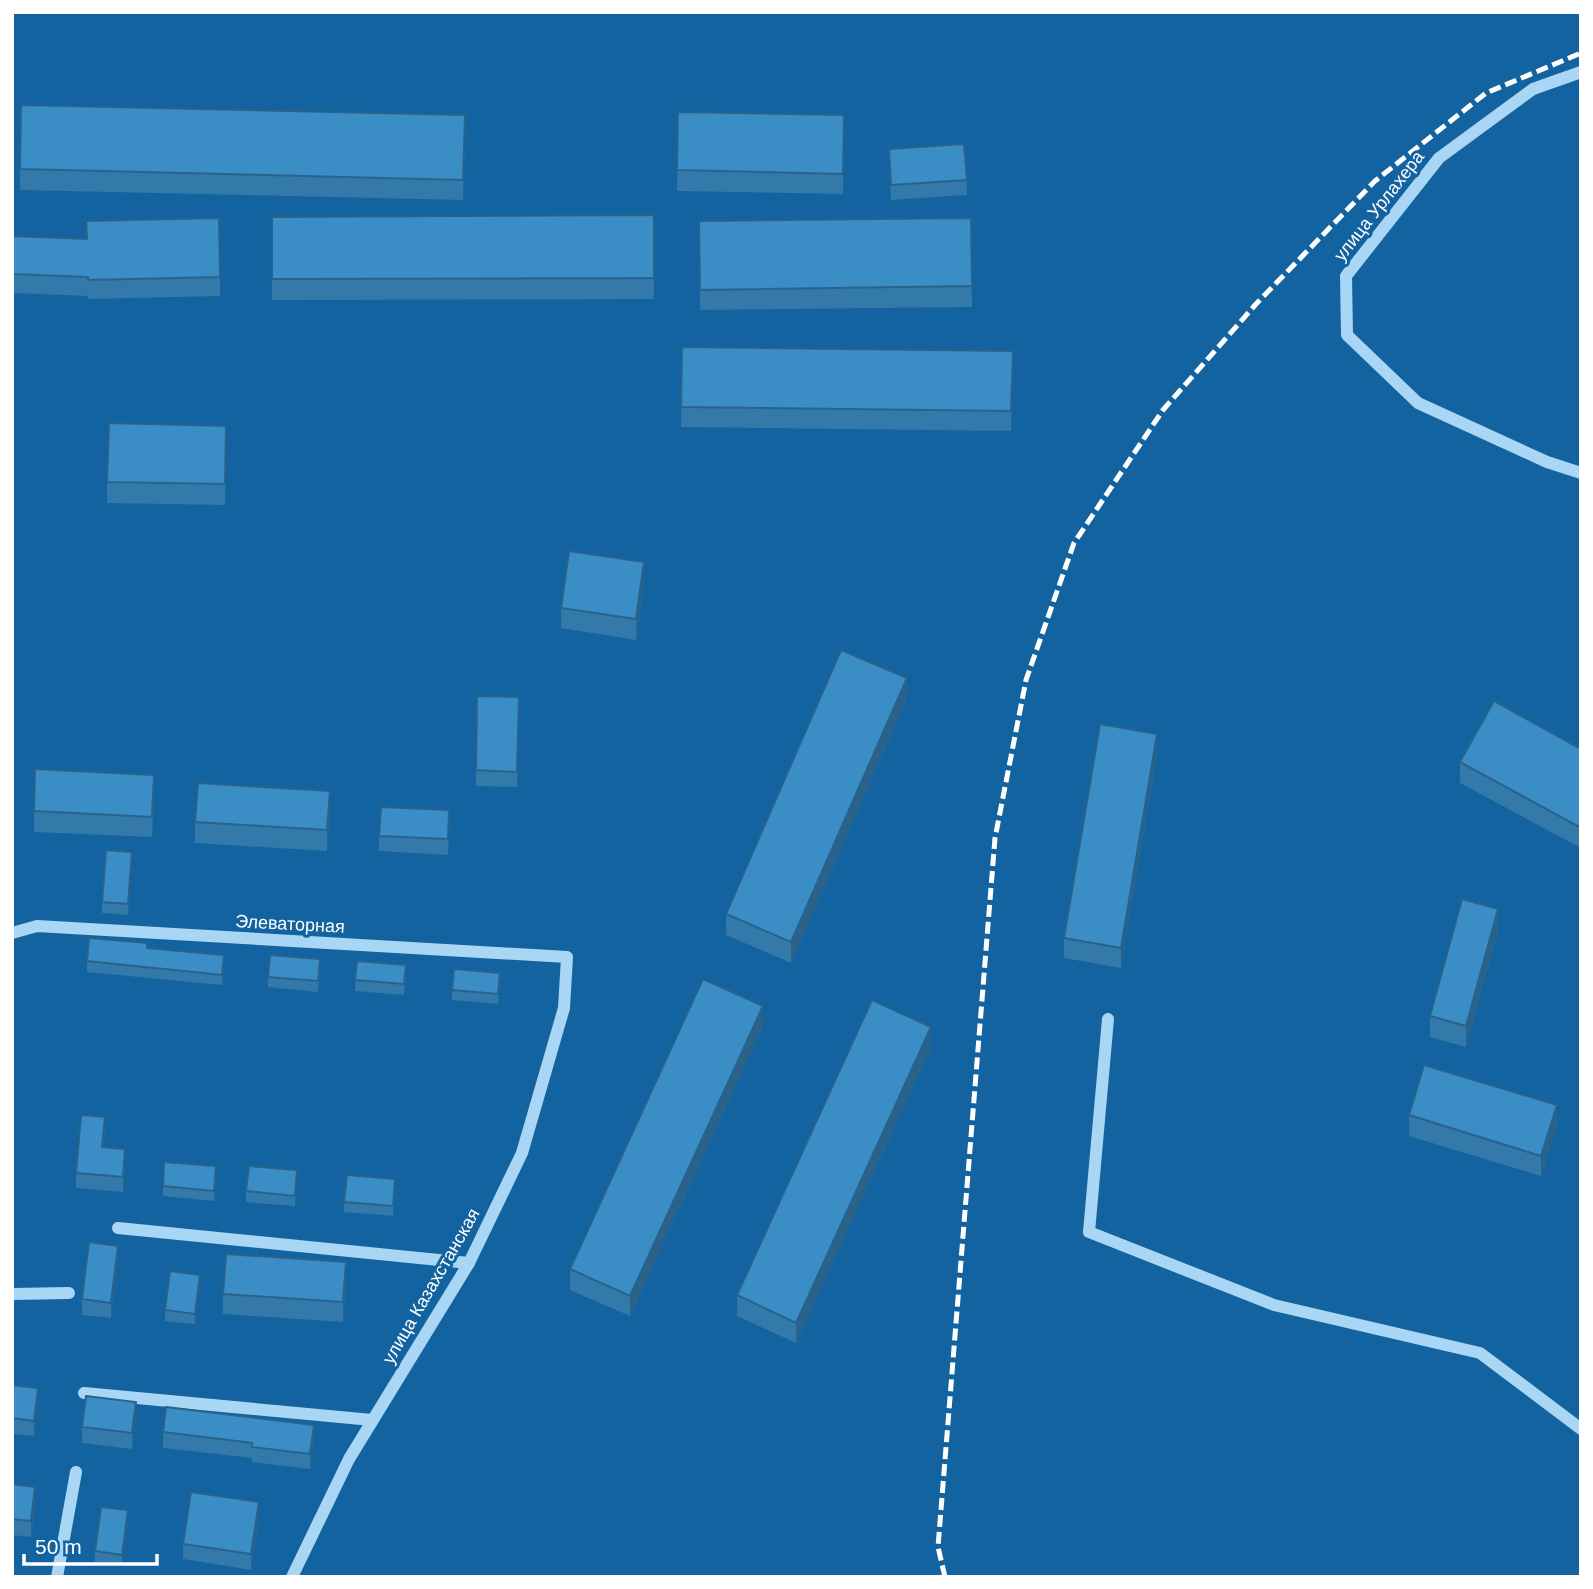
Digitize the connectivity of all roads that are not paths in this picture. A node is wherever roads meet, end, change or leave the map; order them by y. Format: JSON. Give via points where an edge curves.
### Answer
{"nodes":[{"id":1,"x":1581,"y":72,"type":"edge"},
{"id":2,"x":1579,"y":471,"type":"edge"},
{"id":3,"x":12,"y":933,"type":"edge"},
{"id":4,"x":567,"y":957,"type":"joint"},
{"id":5,"x":1108,"y":1019,"type":"dead end"},
{"id":6,"x":118,"y":1228,"type":"dead end"},
{"id":7,"x":469,"y":1263,"type":"junction"},
{"id":8,"x":69,"y":1293,"type":"dead end"},
{"id":9,"x":12,"y":1294,"type":"edge"},
{"id":10,"x":83,"y":1393,"type":"dead end"},
{"id":11,"x":372,"y":1420,"type":"junction"},
{"id":12,"x":1581,"y":1429,"type":"edge"},
{"id":13,"x":76,"y":1472,"type":"dead end"},
{"id":14,"x":57,"y":1577,"type":"edge"},
{"id":15,"x":292,"y":1577,"type":"edge"}],
"edges":[{"from":1,"to":2,"type":"street","name":"улица Урлахера","via":[[1533,89],[1439,158],[1346,276],[1347,335],[1418,403]]},
{"from":3,"to":4,"type":"street","name":"Элеваторная","via":[[37,926]]},
{"from":4,"to":7,"type":"street","name":"улица Казахстанская","via":[[564,1008],[523,1153]]},
{"from":5,"to":12,"type":"street","via":[[1089,1232],[1274,1305],[1480,1353]]},
{"from":6,"to":7,"type":"street"},
{"from":7,"to":11,"type":"street","name":"улица Казахстанская"},
{"from":8,"to":9,"type":"street"},
{"from":10,"to":11,"type":"street"},
{"from":11,"to":15,"type":"street","name":"улица Казахстанская"},
{"from":13,"to":14,"type":"street"}]}
